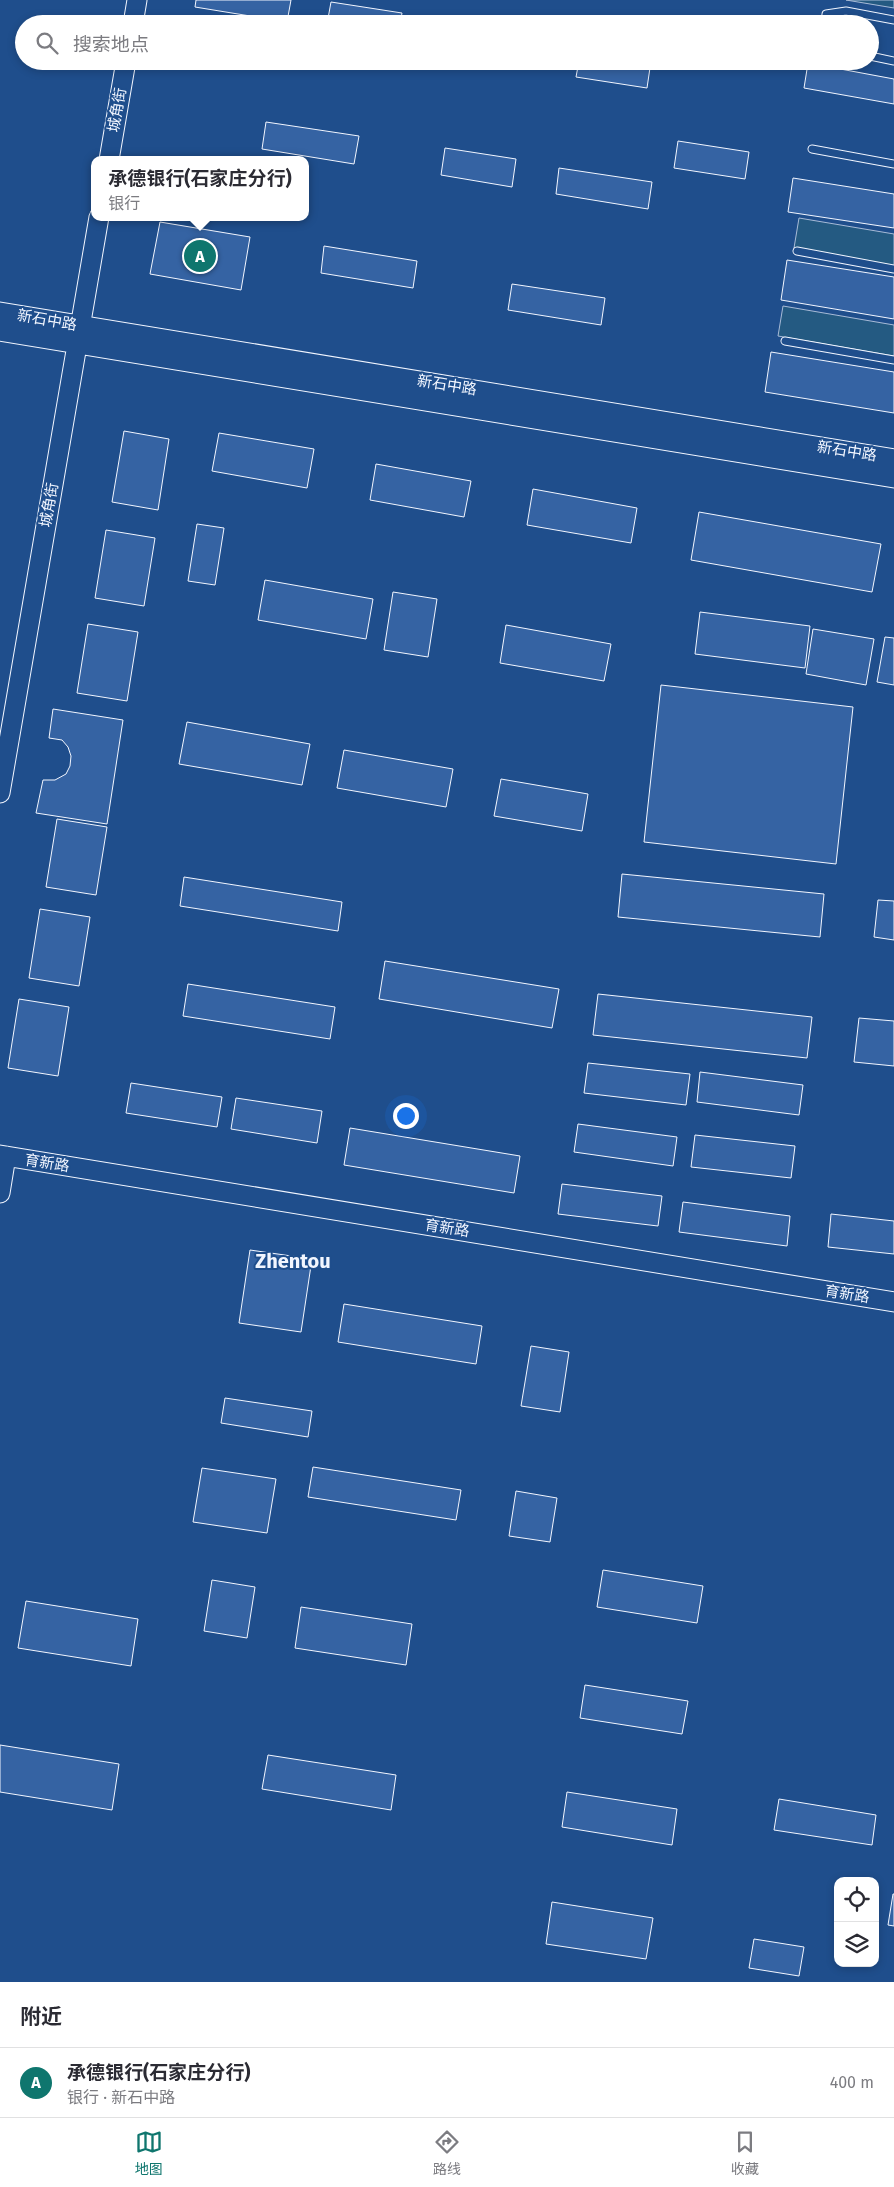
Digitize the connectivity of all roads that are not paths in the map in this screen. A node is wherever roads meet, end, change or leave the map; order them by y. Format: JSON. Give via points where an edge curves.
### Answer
{"nodes":[{"id":1,"x":137,"y":0,"type":"edge"},
{"id":2,"x":134,"y":15,"type":"edge"},
{"id":3,"x":826,"y":15,"type":"edge"},
{"id":4,"x":867,"y":15,"type":"edge"},
{"id":5,"x":879,"y":17,"type":"edge"},
{"id":6,"x":894,"y":20,"type":"edge"},
{"id":7,"x":879,"y":58,"type":"edge"},
{"id":8,"x":894,"y":61,"type":"edge"},
{"id":9,"x":124,"y":70,"type":"edge"},
{"id":10,"x":812,"y":149,"type":"dead end"},
{"id":11,"x":110,"y":156,"type":"edge"},
{"id":12,"x":894,"y":164,"type":"edge"},
{"id":13,"x":98,"y":221,"type":"edge"},
{"id":14,"x":797,"y":251,"type":"dead end"},
{"id":15,"x":894,"y":269,"type":"edge"},
{"id":16,"x":0,"y":312,"type":"edge"},
{"id":17,"x":80,"y":325,"type":"junction"},
{"id":18,"x":0,"y":331,"type":"edge"},
{"id":19,"x":785,"y":341,"type":"dead end"},
{"id":20,"x":77,"y":344,"type":"junction"},
{"id":21,"x":894,"y":360,"type":"edge"},
{"id":22,"x":894,"y":459,"type":"edge"},
{"id":23,"x":894,"y":478,"type":"edge"},
{"id":24,"x":0,"y":792,"type":"edge"},
{"id":25,"x":3,"y":1156,"type":"edge"},
{"id":26,"x":0,"y":1193,"type":"edge"},
{"id":27,"x":894,"y":1302,"type":"edge"}],
"edges":[{"from":1,"to":2,"type":"main road"},
{"from":3,"to":4,"type":"lane","via":[[846,11]]},
{"from":5,"to":6,"type":"lane"},
{"from":7,"to":8,"type":"lane"},
{"from":9,"to":11,"type":"main road","name":"城角街"},
{"from":10,"to":12,"type":"lane"},
{"from":13,"to":17,"type":"main road","name":"城角街"},
{"from":14,"to":15,"type":"lane"},
{"from":16,"to":17,"type":"main road","name":"新石中路"},
{"from":17,"to":20,"type":"main road","name":"城角街"},
{"from":17,"to":22,"type":"main road","name":"新石中路"},
{"from":18,"to":20,"type":"main road","name":"新石中路"},
{"from":19,"to":21,"type":"lane"},
{"from":20,"to":23,"type":"main road","name":"新石中路"},
{"from":20,"to":24,"type":"main road","name":"城角街"},
{"from":25,"to":26,"type":"main road"},
{"from":25,"to":27,"type":"main road","name":"育新路"}]}
